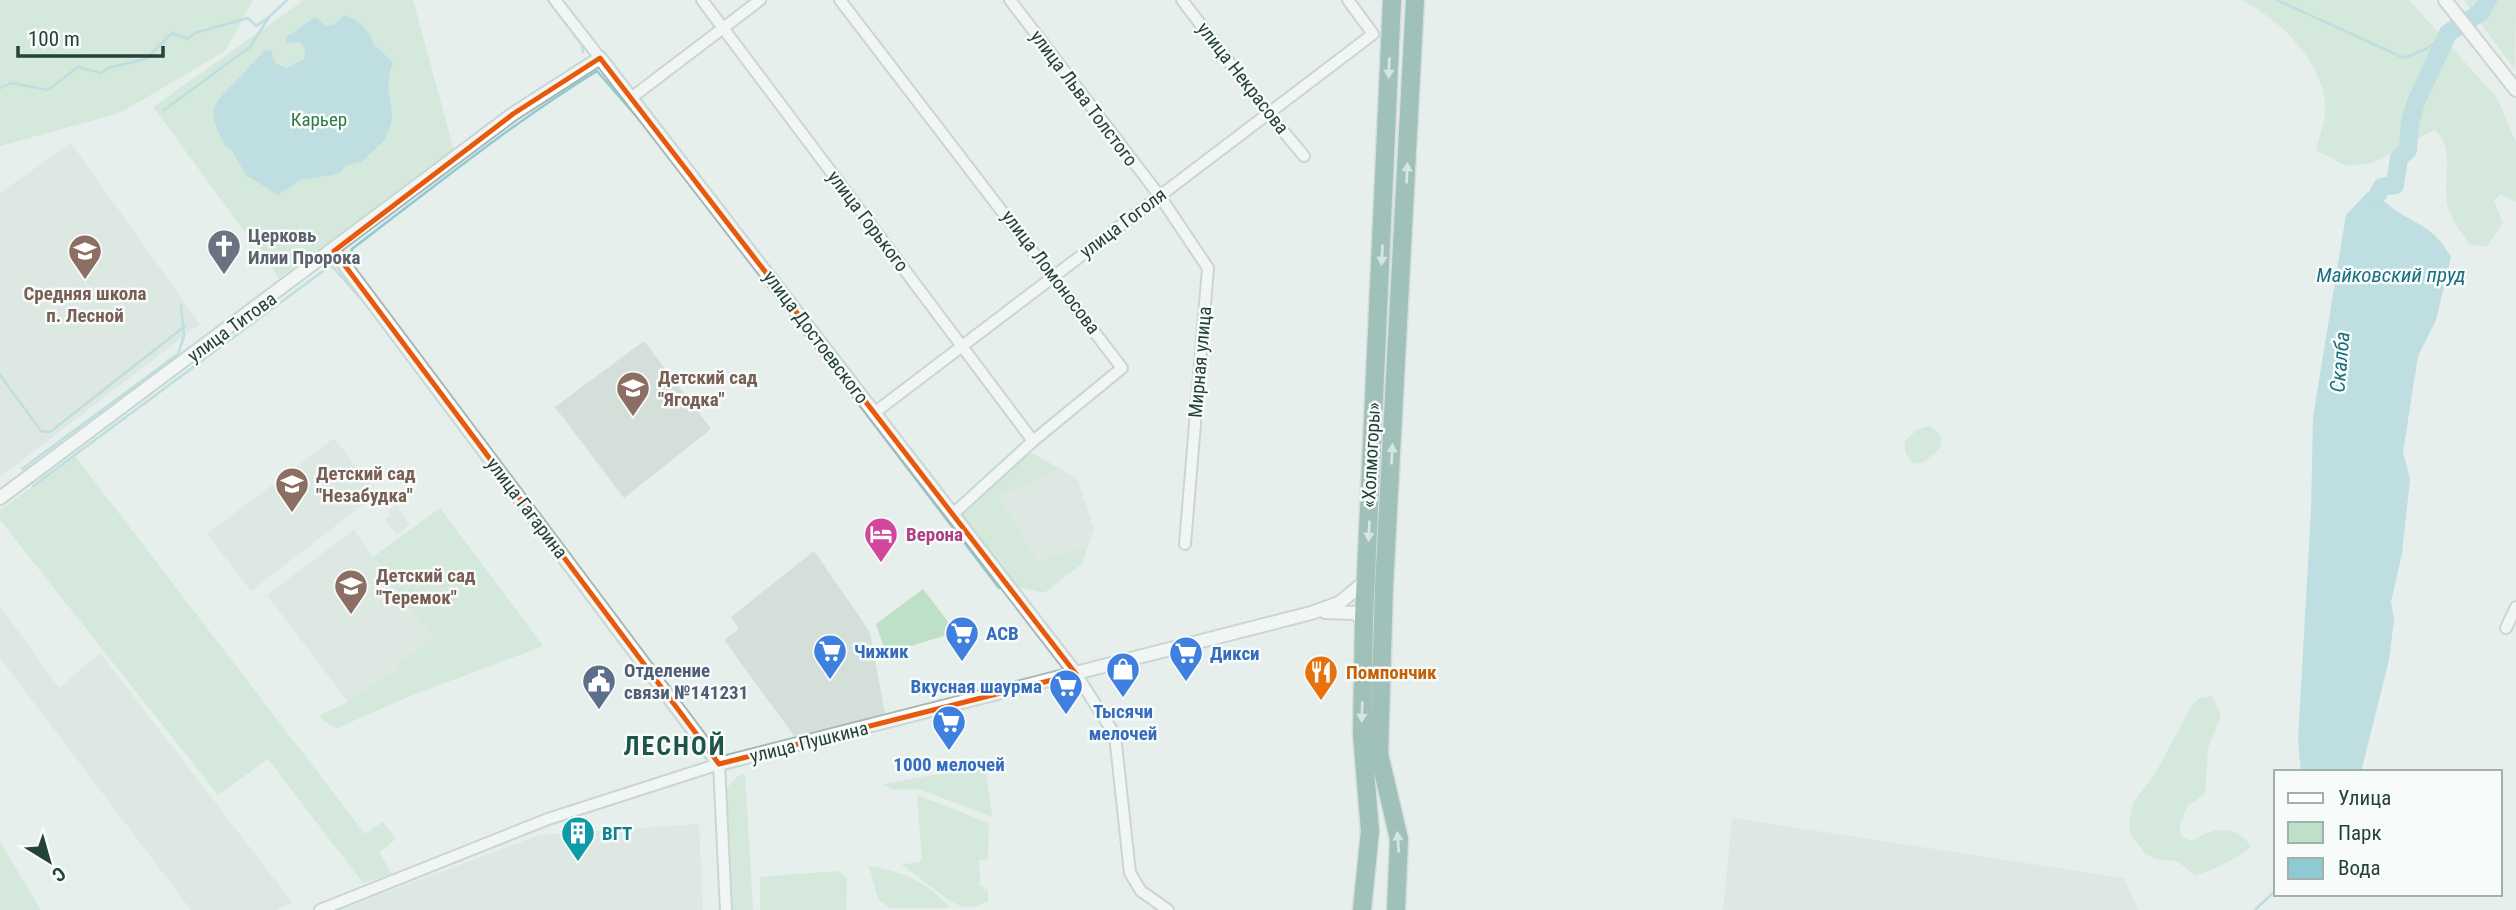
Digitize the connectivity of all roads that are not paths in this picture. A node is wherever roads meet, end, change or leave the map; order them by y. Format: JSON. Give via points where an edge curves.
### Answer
{"nodes":[{"id":1,"x":555,"y":0,"type":"edge"},
{"id":2,"x":702,"y":0,"type":"edge"},
{"id":3,"x":760,"y":0,"type":"edge"},
{"id":4,"x":840,"y":0,"type":"edge"},
{"id":5,"x":1010,"y":0,"type":"edge"},
{"id":6,"x":1182,"y":0,"type":"edge"},
{"id":7,"x":1348,"y":0,"type":"edge"},
{"id":8,"x":1392,"y":0,"type":"edge"},
{"id":9,"x":1415,"y":0,"type":"edge"},
{"id":10,"x":2445,"y":0,"type":"edge"},
{"id":11,"x":723,"y":28,"type":"junction"},
{"id":12,"x":600,"y":58,"type":"junction"},
{"id":13,"x":2516,"y":90,"type":"edge"},
{"id":14,"x":631,"y":99,"type":"junction"},
{"id":15,"x":1267,"y":112,"type":"junction"},
{"id":16,"x":1304,"y":156,"type":"dead end"},
{"id":17,"x":1159,"y":195,"type":"junction"},
{"id":18,"x":334,"y":251,"type":"junction"},
{"id":19,"x":1054,"y":275,"type":"junction"},
{"id":20,"x":961,"y":345,"type":"junction"},
{"id":21,"x":874,"y":413,"type":"junction"},
{"id":22,"x":1033,"y":441,"type":"junction"},
{"id":23,"x":0,"y":498,"type":"edge"},
{"id":24,"x":953,"y":514,"type":"junction"},
{"id":25,"x":1185,"y":544,"type":"dead end"},
{"id":26,"x":1366,"y":581,"type":"junction"},
{"id":27,"x":2516,"y":607,"type":"edge"},
{"id":28,"x":1311,"y":613,"type":"junction"},
{"id":29,"x":1364,"y":619,"type":"junction"},
{"id":30,"x":2506,"y":628,"type":"dead end"},
{"id":31,"x":1076,"y":674,"type":"junction"},
{"id":32,"x":719,"y":764,"type":"junction"},
{"id":33,"x":320,"y":910,"type":"edge"},
{"id":34,"x":726,"y":910,"type":"edge"},
{"id":35,"x":1168,"y":910,"type":"edge"},
{"id":36,"x":1363,"y":910,"type":"edge"},
{"id":37,"x":1396,"y":910,"type":"edge"}],
"edges":[{"from":1,"to":12,"type":"street","name":"улица Достоевского"},
{"from":2,"to":11,"type":"street","name":"улица Горького"},
{"from":3,"to":11,"type":"street"},
{"from":4,"to":19,"type":"street","name":"улица Ломоносова"},
{"from":5,"to":17,"type":"street","name":"улица Льва Толстого"},
{"from":6,"to":15,"type":"street","name":"улица Некрасова"},
{"from":7,"to":15,"type":"street","name":"улица Гоголя","via":[[1373,34]]},
{"from":8,"to":26,"type":"highway","name":"«Холмогоры»","one_way":true},
{"from":37,"to":9,"type":"highway","name":"«Холмогоры»","one_way":true,"via":[[1399,839],[1379,754]]},
{"from":10,"to":13,"type":"street"},
{"from":11,"to":14,"type":"street"},
{"from":11,"to":20,"type":"street","name":"улица Горького"},
{"from":12,"to":14,"type":"street","name":"улица Достоевского"},
{"from":12,"to":18,"type":"street","name":"улица Титова","via":[[513,114]]},
{"from":14,"to":21,"type":"street","name":"улица Достоевского"},
{"from":15,"to":16,"type":"street","name":"улица Некрасова"},
{"from":15,"to":17,"type":"street","name":"улица Гоголя"},
{"from":17,"to":19,"type":"street","name":"улица Гоголя"},
{"from":17,"to":25,"type":"street","name":"Мирная улица","via":[[1208,268]]},
{"from":18,"to":23,"type":"street","name":"улица Титова"},
{"from":18,"to":32,"type":"street","name":"улица Гагарина"},
{"from":19,"to":20,"type":"street","name":"улица Гоголя"},
{"from":19,"to":22,"type":"street","name":"улица Ломоносова","via":[[1122,368]]},
{"from":20,"to":21,"type":"street","name":"улица Гоголя"},
{"from":20,"to":22,"type":"street","name":"улица Горького"},
{"from":21,"to":24,"type":"street","name":"улица Достоевского"},
{"from":22,"to":24,"type":"street","name":"улица Ломоносова"},
{"from":24,"to":31,"type":"street","name":"улица Достоевского"},
{"from":26,"to":28,"type":"street","via":[[1339,603]]},
{"from":26,"to":29,"type":"highway","name":"«Холмогоры»"},
{"from":27,"to":30,"type":"street"},
{"from":28,"to":29,"type":"street","via":[[1338,610]]},
{"from":28,"to":31,"type":"street","name":"улица Пушкина"},
{"from":29,"to":36,"type":"highway","name":"«Холмогоры»","one_way":true,"via":[[1362,734],[1370,831]]},
{"from":31,"to":32,"type":"street","name":"улица Пушкина"},
{"from":31,"to":35,"type":"street","via":[[1115,734],[1130,873],[1141,891]]},
{"from":32,"to":33,"type":"street","name":"улица Пушкина","via":[[548,819]]},
{"from":32,"to":34,"type":"street"}]}
